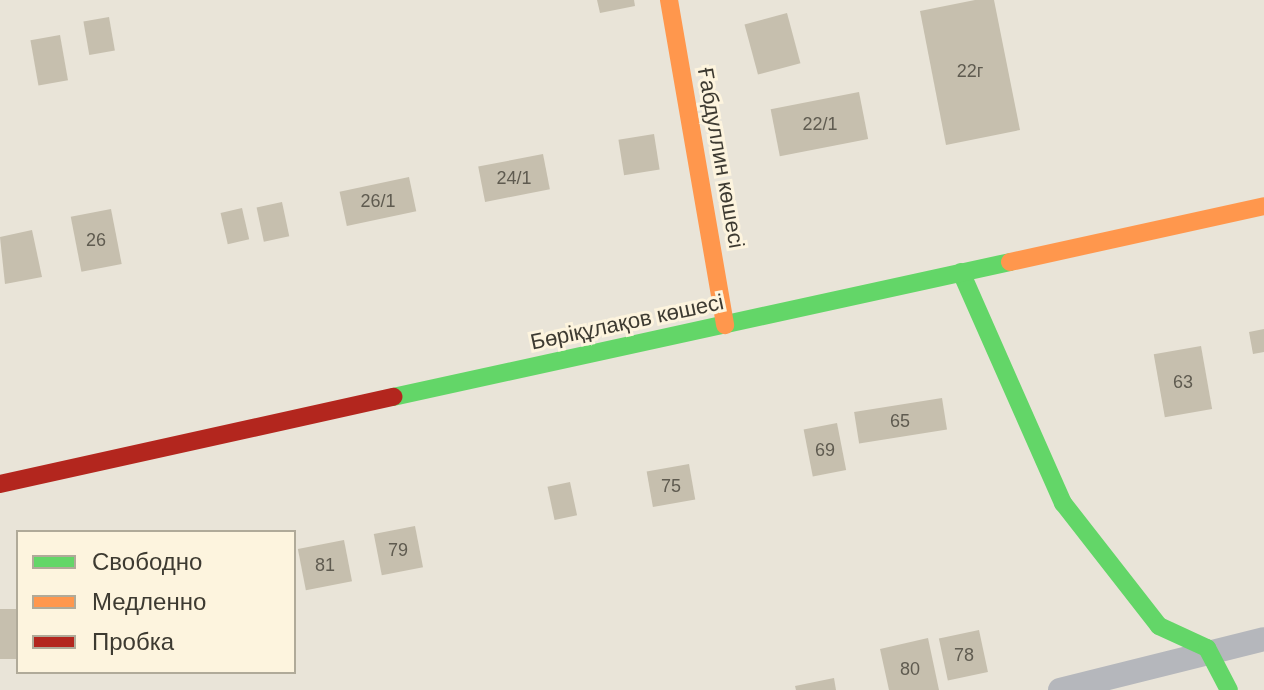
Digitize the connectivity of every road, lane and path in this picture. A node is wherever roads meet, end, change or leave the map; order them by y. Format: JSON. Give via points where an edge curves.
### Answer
{"nodes":[{"id":1,"x":669,"y":0,"type":"edge"},
{"id":2,"x":1264,"y":206,"type":"edge"},
{"id":3,"x":961,"y":272,"type":"junction"},
{"id":4,"x":725,"y":325,"type":"junction"},
{"id":5,"x":0,"y":484,"type":"edge"},
{"id":6,"x":1264,"y":639,"type":"edge"},
{"id":7,"x":1207,"y":648,"type":"junction"},
{"id":8,"x":1060,"y":690,"type":"edge"},
{"id":9,"x":1229,"y":690,"type":"edge"}],
"edges":[{"from":1,"to":4,"type":"street","name":"Ғабдуллин көшесі"},
{"from":2,"to":3,"type":"street","name":"Бөріқұлақов көшесі"},
{"from":3,"to":4,"type":"street","name":"Бөріқұлақов көшесі"},
{"from":3,"to":7,"type":"street","via":[[1063,503],[1159,626]]},
{"from":4,"to":5,"type":"street","name":"Бөріқұлақов көшесі"},
{"from":6,"to":7,"type":"street"},
{"from":7,"to":8,"type":"street"},
{"from":7,"to":9,"type":"street"}]}
